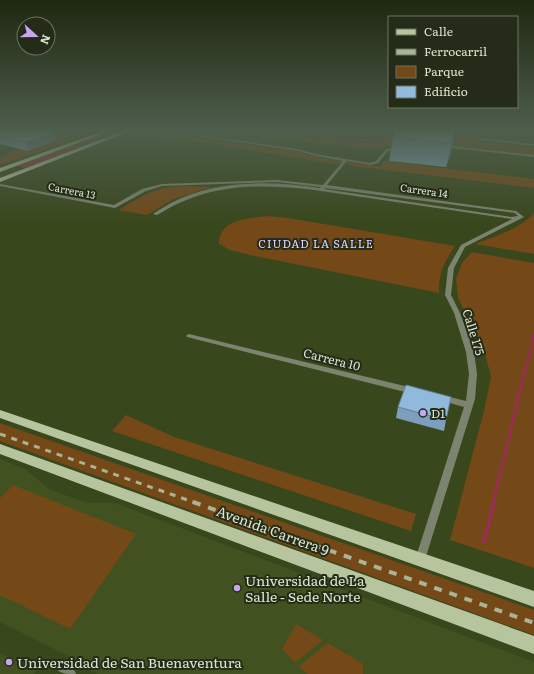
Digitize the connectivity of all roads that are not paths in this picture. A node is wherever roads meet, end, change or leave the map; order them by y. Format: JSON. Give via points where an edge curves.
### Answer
{"nodes":[{"id":1,"x":22,"y":161,"type":"edge"},
{"id":2,"x":46,"y":161,"type":"edge"},
{"id":3,"x":347,"y":161,"type":"edge"},
{"id":4,"x":361,"y":161,"type":"edge"},
{"id":5,"x":376,"y":161,"type":"edge"},
{"id":6,"x":1,"y":169,"type":"edge"},
{"id":7,"x":1,"y":178,"type":"edge"},
{"id":8,"x":221,"y":184,"type":"junction"},
{"id":9,"x":2,"y":186,"type":"edge"},
{"id":10,"x":238,"y":186,"type":"junction"},
{"id":11,"x":325,"y":188,"type":"junction"},
{"id":12,"x":155,"y":214,"type":"dead end"},
{"id":13,"x":519,"y":214,"type":"junction"},
{"id":14,"x":189,"y":336,"type":"dead end"},
{"id":15,"x":418,"y":392,"type":"edge"},
{"id":16,"x":433,"y":396,"type":"edge"},
{"id":17,"x":469,"y":405,"type":"junction"},
{"id":18,"x":0,"y":414,"type":"edge"},
{"id":19,"x":0,"y":449,"type":"edge"},
{"id":20,"x":420,"y":560,"type":"junction"},
{"id":21,"x":534,"y":599,"type":"edge"},
{"id":22,"x":534,"y":645,"type":"edge"}],
"edges":[{"from":1,"to":6,"type":"main road"},
{"from":2,"to":7,"type":"main road"},
{"from":3,"to":11,"type":"street"},
{"from":4,"to":5,"type":"street"},
{"from":6,"to":7,"type":"main road","via":[[4,172]]},
{"from":7,"to":9,"type":"street","name":"Carrera 13"},
{"from":8,"to":9,"type":"street","name":"Carrera 13","via":[[153,187],[115,207]]},
{"from":8,"to":10,"type":"street"},
{"from":8,"to":11,"type":"street","via":[[277,181]]},
{"from":10,"to":11,"type":"street","via":[[277,184]]},
{"from":10,"to":12,"type":"street","via":[[188,197]]},
{"from":11,"to":13,"type":"street","name":"Carrera 14"},
{"from":11,"to":13,"type":"street","via":[[511,218]]},
{"from":13,"to":17,"type":"street","name":"Calle 175","via":[[463,246],[451,268],[448,295],[460,319],[470,352],[473,374]]},
{"from":14,"to":15,"type":"street","name":"Carrera 10"},
{"from":16,"to":17,"type":"street"},
{"from":17,"to":20,"type":"street","name":"Calle 175"},
{"from":18,"to":20,"type":"main road","name":"Avenida Carrera 9"},
{"from":19,"to":22,"type":"main road","name":"Avenida Carrera 9"},
{"from":20,"to":21,"type":"main road","name":"Avenida Carrera 9"}]}
